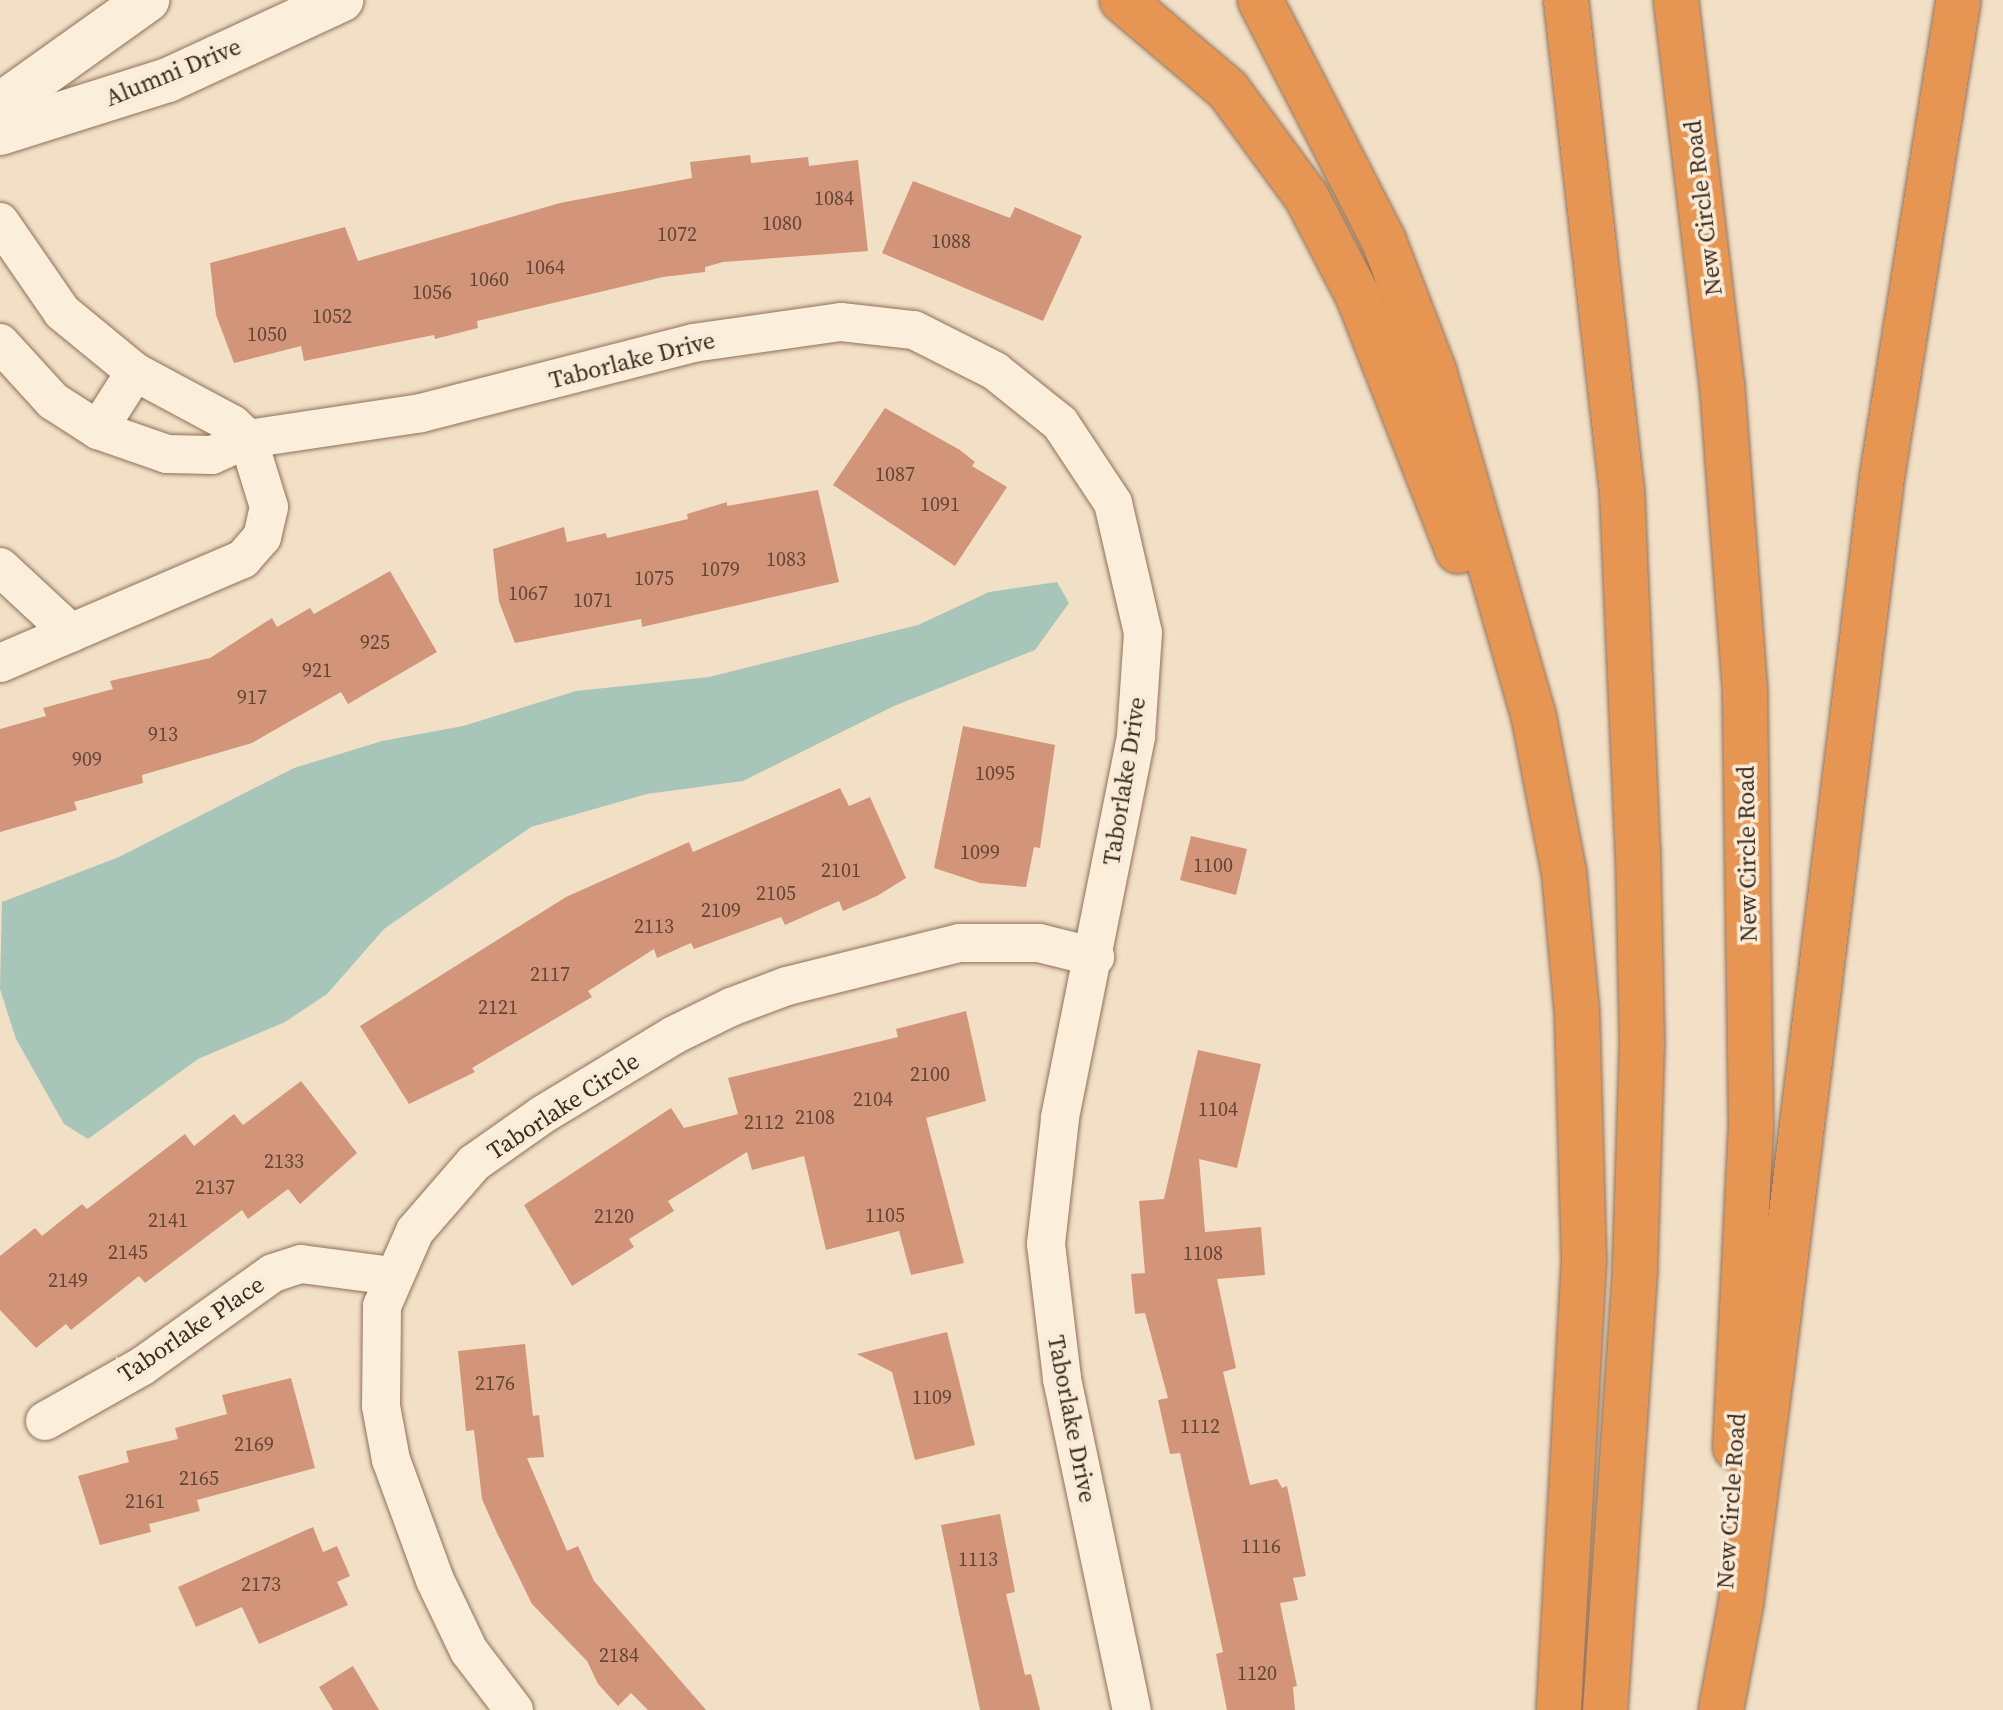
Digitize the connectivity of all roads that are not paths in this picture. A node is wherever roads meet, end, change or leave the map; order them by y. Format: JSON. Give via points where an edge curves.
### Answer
{"nodes":[{"id":1,"x":147,"y":0,"type":"edge"},
{"id":2,"x":341,"y":0,"type":"edge"},
{"id":3,"x":1122,"y":0,"type":"edge"},
{"id":4,"x":1260,"y":0,"type":"edge"},
{"id":5,"x":1566,"y":0,"type":"edge"},
{"id":6,"x":1676,"y":0,"type":"edge"},
{"id":7,"x":1958,"y":0,"type":"edge"},
{"id":8,"x":0,"y":105,"type":"edge"},
{"id":9,"x":0,"y":133,"type":"edge"},
{"id":10,"x":0,"y":222,"type":"edge"},
{"id":11,"x":0,"y":343,"type":"edge"},
{"id":12,"x":135,"y":372,"type":"junction"},
{"id":13,"x":98,"y":430,"type":"junction"},
{"id":14,"x":248,"y":439,"type":"junction"},
{"id":15,"x":0,"y":567,"type":"edge"},
{"id":16,"x":71,"y":633,"type":"junction"},
{"id":17,"x":0,"y":663,"type":"edge"},
{"id":18,"x":1570,"y":929,"type":"junction"},
{"id":19,"x":1095,"y":957,"type":"junction"},
{"id":20,"x":392,"y":1276,"type":"junction"},
{"id":21,"x":45,"y":1421,"type":"dead end"},
{"id":22,"x":514,"y":1710,"type":"edge"},
{"id":23,"x":1132,"y":1710,"type":"edge"},
{"id":24,"x":1559,"y":1710,"type":"edge"},
{"id":25,"x":1605,"y":1710,"type":"edge"},
{"id":26,"x":1718,"y":1710,"type":"edge"}],
"edges":[{"from":1,"to":8,"type":"main road"},
{"from":2,"to":9,"type":"main road","name":"Alumni Drive","via":[[168,80]]},
{"from":3,"to":18,"type":"highway","via":[[1228,90],[1267,139],[1331,239],[1421,450],[1468,579]]},
{"from":4,"to":18,"type":"highway","via":[[1383,239],[1434,371],[1534,718]]},
{"from":5,"to":25,"type":"highway","via":[[1622,491],[1639,866],[1642,1044],[1635,1271]]},
{"from":6,"to":26,"type":"highway","name":"New Circle Road","via":[[1722,384],[1745,693],[1750,1142]]},
{"from":7,"to":26,"type":"highway","via":[[1880,492],[1741,1603]]},
{"from":10,"to":12,"type":"street","via":[[62,312]]},
{"from":11,"to":13,"type":"street","name":"Taborlake Drive","via":[[53,401]]},
{"from":12,"to":13,"type":"street"},
{"from":12,"to":14,"type":"street","via":[[232,424]]},
{"from":13,"to":14,"type":"street","name":"Taborlake Drive","via":[[167,454],[212,455]]},
{"from":14,"to":16,"type":"street","via":[[269,507],[262,537],[243,559]]},
{"from":14,"to":19,"type":"street","name":"Taborlake Drive","via":[[421,413],[693,343],[787,326],[875,322],[914,330],[995,371],[1060,423],[1113,503],[1143,633],[1136,737]]},
{"from":15,"to":16,"type":"street"},
{"from":16,"to":17,"type":"street"},
{"from":18,"to":24,"type":"highway","via":[[1584,1260]]},
{"from":19,"to":20,"type":"street","name":"Taborlake Circle","via":[[1039,943],[960,943],[787,986],[731,1007],[661,1043],[474,1163],[415,1231]]},
{"from":19,"to":23,"type":"street","name":"Taborlake Drive","via":[[1060,1119],[1046,1244],[1062,1379]]},
{"from":20,"to":21,"type":"street","name":"Taborlake Place","via":[[312,1264],[273,1273],[224,1313],[141,1367]]},
{"from":20,"to":22,"type":"street","name":"Taborlake Circle","via":[[382,1306],[380,1350],[381,1406],[391,1460],[435,1580],[469,1651]]}]}
